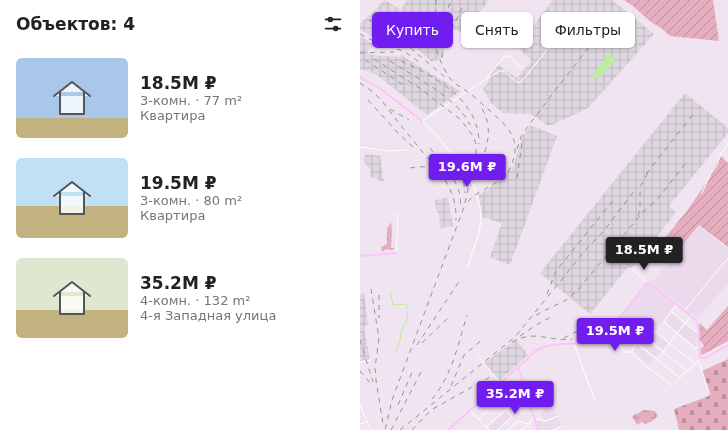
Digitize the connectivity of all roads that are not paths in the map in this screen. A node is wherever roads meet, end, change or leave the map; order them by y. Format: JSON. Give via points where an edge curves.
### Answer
{"nodes":[{"id":1,"x":549,"y":48,"type":"edge"},
{"id":2,"x":521,"y":67,"type":"dead end"},
{"id":3,"x":360,"y":77,"type":"edge"},
{"id":4,"x":485,"y":81,"type":"junction"},
{"id":5,"x":422,"y":121,"type":"junction"},
{"id":6,"x":728,"y":144,"type":"edge"},
{"id":7,"x":360,"y":147,"type":"edge"},
{"id":8,"x":407,"y":150,"type":"dead end"},
{"id":9,"x":702,"y":192,"type":"dead end"},
{"id":10,"x":397,"y":214,"type":"dead end"},
{"id":11,"x":396,"y":253,"type":"joint"},
{"id":12,"x":360,"y":256,"type":"edge"},
{"id":13,"x":728,"y":258,"type":"edge"},
{"id":14,"x":468,"y":266,"type":"dead end"},
{"id":15,"x":632,"y":269,"type":"dead end"},
{"id":16,"x":648,"y":282,"type":"junction"},
{"id":17,"x":677,"y":304,"type":"junction"},
{"id":18,"x":685,"y":310,"type":"junction"},
{"id":19,"x":671,"y":312,"type":"junction"},
{"id":20,"x":691,"y":315,"type":"junction"},
{"id":21,"x":685,"y":323,"type":"junction"},
{"id":22,"x":698,"y":330,"type":"junction"},
{"id":23,"x":607,"y":333,"type":"junction"},
{"id":24,"x":677,"y":334,"type":"junction"},
{"id":25,"x":643,"y":335,"type":"junction"},
{"id":26,"x":573,"y":343,"type":"junction"},
{"id":27,"x":669,"y":343,"type":"junction"},
{"id":28,"x":637,"y":344,"type":"junction"},
{"id":29,"x":727,"y":346,"type":"edge"},
{"id":30,"x":699,"y":348,"type":"junction"},
{"id":31,"x":663,"y":351,"type":"junction"},
{"id":32,"x":631,"y":352,"type":"junction"},
{"id":33,"x":478,"y":356,"type":"dead end"},
{"id":34,"x":657,"y":359,"type":"junction"},
{"id":35,"x":371,"y":360,"type":"dead end"},
{"id":36,"x":700,"y":360,"type":"junction"},
{"id":37,"x":360,"y":362,"type":"edge"},
{"id":38,"x":694,"y":363,"type":"junction"},
{"id":39,"x":518,"y":367,"type":"junction"},
{"id":40,"x":686,"y":370,"type":"junction"},
{"id":41,"x":680,"y":378,"type":"junction"},
{"id":42,"x":505,"y":379,"type":"junction"},
{"id":43,"x":500,"y":383,"type":"junction"},
{"id":44,"x":526,"y":393,"type":"junction"},
{"id":45,"x":710,"y":395,"type":"dead end"},
{"id":46,"x":521,"y":397,"type":"junction"},
{"id":47,"x":595,"y":401,"type":"dead end"},
{"id":48,"x":360,"y":405,"type":"edge"},
{"id":49,"x":506,"y":409,"type":"junction"},
{"id":50,"x":470,"y":410,"type":"junction"},
{"id":51,"x":487,"y":411,"type":"dead end"},
{"id":52,"x":558,"y":416,"type":"dead end"},
{"id":53,"x":534,"y":417,"type":"junction"},
{"id":54,"x":478,"y":419,"type":"junction"},
{"id":55,"x":535,"y":420,"type":"junction"},
{"id":56,"x":368,"y":422,"type":"junction"},
{"id":57,"x":360,"y":424,"type":"edge"},
{"id":58,"x":528,"y":424,"type":"junction"},
{"id":59,"x":562,"y":426,"type":"dead end"},
{"id":60,"x":486,"y":427,"type":"junction"},
{"id":61,"x":371,"y":430,"type":"edge"},
{"id":62,"x":448,"y":430,"type":"edge"},
{"id":63,"x":489,"y":430,"type":"edge"},
{"id":64,"x":497,"y":430,"type":"edge"},
{"id":65,"x":507,"y":430,"type":"edge"},
{"id":66,"x":521,"y":430,"type":"edge"},
{"id":67,"x":538,"y":430,"type":"edge"},
{"id":68,"x":553,"y":430,"type":"edge"}],
"edges":[{"from":1,"to":4,"type":"street","via":[[521,82],[518,83],[504,71]]},
{"from":2,"to":4,"type":"street","via":[[510,56],[504,57]]},
{"from":3,"to":5,"type":"street","via":[[381,89]]},
{"from":4,"to":5,"type":"street"},
{"from":5,"to":14,"type":"street","via":[[435,133],[469,176],[475,190],[481,220]]},
{"from":6,"to":9,"type":"street"},
{"from":7,"to":8,"type":"street","via":[[389,151]]},
{"from":10,"to":11,"type":"street"},
{"from":11,"to":12,"type":"street"},
{"from":13,"to":18,"type":"street"},
{"from":15,"to":16,"type":"street"},
{"from":16,"to":17,"type":"street"},
{"from":16,"to":23,"type":"street"},
{"from":17,"to":18,"type":"street"},
{"from":17,"to":19,"type":"street"},
{"from":18,"to":20,"type":"street"},
{"from":19,"to":21,"type":"street"},
{"from":19,"to":24,"type":"street","via":[[665,320]]},
{"from":20,"to":21,"type":"street"},
{"from":20,"to":22,"type":"street","via":[[697,322]]},
{"from":21,"to":22,"type":"street","via":[[695,331]]},
{"from":21,"to":24,"type":"street"},
{"from":22,"to":30,"type":"street"},
{"from":23,"to":26,"type":"street","via":[[595,341]]},
{"from":23,"to":32,"type":"street","via":[[625,352]]},
{"from":24,"to":27,"type":"street"},
{"from":24,"to":30,"type":"street","via":[[695,348]]},
{"from":25,"to":27,"type":"street","via":[[649,327]]},
{"from":25,"to":28,"type":"street"},
{"from":25,"to":31,"type":"street"},
{"from":26,"to":39,"type":"street","via":[[541,348]]},
{"from":26,"to":47,"type":"street"},
{"from":27,"to":31,"type":"street"},
{"from":27,"to":38,"type":"street"},
{"from":28,"to":32,"type":"street"},
{"from":28,"to":34,"type":"street"},
{"from":29,"to":36,"type":"street"},
{"from":30,"to":36,"type":"street"},
{"from":31,"to":34,"type":"street"},
{"from":31,"to":40,"type":"street"},
{"from":32,"to":41,"type":"street","via":[[672,385]]},
{"from":33,"to":43,"type":"street"},
{"from":34,"to":41,"type":"street"},
{"from":35,"to":37,"type":"street"},
{"from":36,"to":38,"type":"street"},
{"from":36,"to":45,"type":"street"},
{"from":38,"to":40,"type":"street"},
{"from":39,"to":42,"type":"street"},
{"from":39,"to":44,"type":"street"},
{"from":40,"to":41,"type":"street"},
{"from":42,"to":43,"type":"street"},
{"from":42,"to":46,"type":"street"},
{"from":43,"to":50,"type":"street"},
{"from":44,"to":46,"type":"street"},
{"from":44,"to":53,"type":"street"},
{"from":46,"to":49,"type":"street"},
{"from":48,"to":56,"type":"street"},
{"from":49,"to":60,"type":"street"},
{"from":49,"to":64,"type":"street","via":[[512,417]]},
{"from":50,"to":54,"type":"street"},
{"from":50,"to":62,"type":"street"},
{"from":51,"to":54,"type":"street"},
{"from":52,"to":55,"type":"street","via":[[545,421]]},
{"from":53,"to":55,"type":"street"},
{"from":53,"to":58,"type":"street"},
{"from":54,"to":60,"type":"street"},
{"from":55,"to":67,"type":"street"},
{"from":56,"to":57,"type":"street"},
{"from":56,"to":61,"type":"street"},
{"from":58,"to":65,"type":"street","via":[[518,421]]},
{"from":58,"to":66,"type":"street"},
{"from":59,"to":68,"type":"street"},
{"from":60,"to":63,"type":"street"}]}
